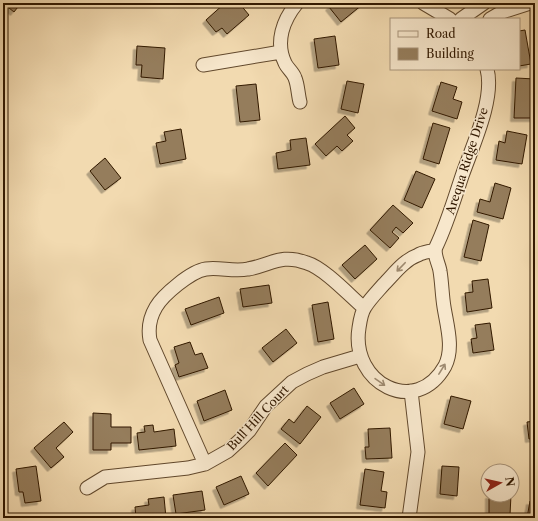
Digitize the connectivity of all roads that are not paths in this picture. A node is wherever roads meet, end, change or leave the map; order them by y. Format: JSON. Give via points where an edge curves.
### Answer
{"nodes":[{"id":1,"x":297,"y":3,"type":"edge"},
{"id":2,"x":423,"y":3,"type":"edge"},
{"id":3,"x":484,"y":3,"type":"edge"},
{"id":4,"x":530,"y":3,"type":"edge"},
{"id":5,"x":448,"y":18,"type":"edge"},
{"id":6,"x":462,"y":18,"type":"edge"},
{"id":7,"x":492,"y":18,"type":"edge"},
{"id":8,"x":281,"y":52,"type":"junction"},
{"id":9,"x":203,"y":65,"type":"dead end"},
{"id":10,"x":487,"y":70,"type":"edge"},
{"id":11,"x":300,"y":102,"type":"dead end"},
{"id":12,"x":435,"y":250,"type":"junction"},
{"id":13,"x":364,"y":308,"type":"junction"},
{"id":14,"x":360,"y":356,"type":"junction"},
{"id":15,"x":411,"y":391,"type":"junction"},
{"id":16,"x":205,"y":464,"type":"junction"},
{"id":17,"x":87,"y":488,"type":"dead end"},
{"id":18,"x":409,"y":518,"type":"edge"}],
"edges":[{"from":1,"to":8,"type":"street","via":[[284,23]]},
{"from":2,"to":5,"type":"street"},
{"from":3,"to":6,"type":"street"},
{"from":4,"to":7,"type":"street"},
{"from":8,"to":9,"type":"street"},
{"from":8,"to":11,"type":"street","via":[[295,77]]},
{"from":10,"to":12,"type":"street","name":"Arequa Ridge Drive","via":[[489,88],[485,110]]},
{"from":12,"to":13,"type":"street","one_way":true,"via":[[417,255],[405,262]]},
{"from":15,"to":12,"type":"street","one_way":true,"via":[[436,379],[449,353],[440,270]]},
{"from":13,"to":14,"type":"street","via":[[359,331]]},
{"from":13,"to":16,"type":"street","via":[[320,268],[287,259],[245,270],[216,268],[198,271],[189,275],[161,300],[150,323],[150,340]]},
{"from":14,"to":15,"type":"street","one_way":true,"via":[[376,380],[390,389]]},
{"from":14,"to":16,"type":"street","name":"Bull Hill Court","via":[[318,369],[292,382],[266,406],[240,441]]},
{"from":15,"to":18,"type":"street","via":[[418,452]]},
{"from":16,"to":17,"type":"street","name":"Bull Hill Court","via":[[105,477]]}]}
